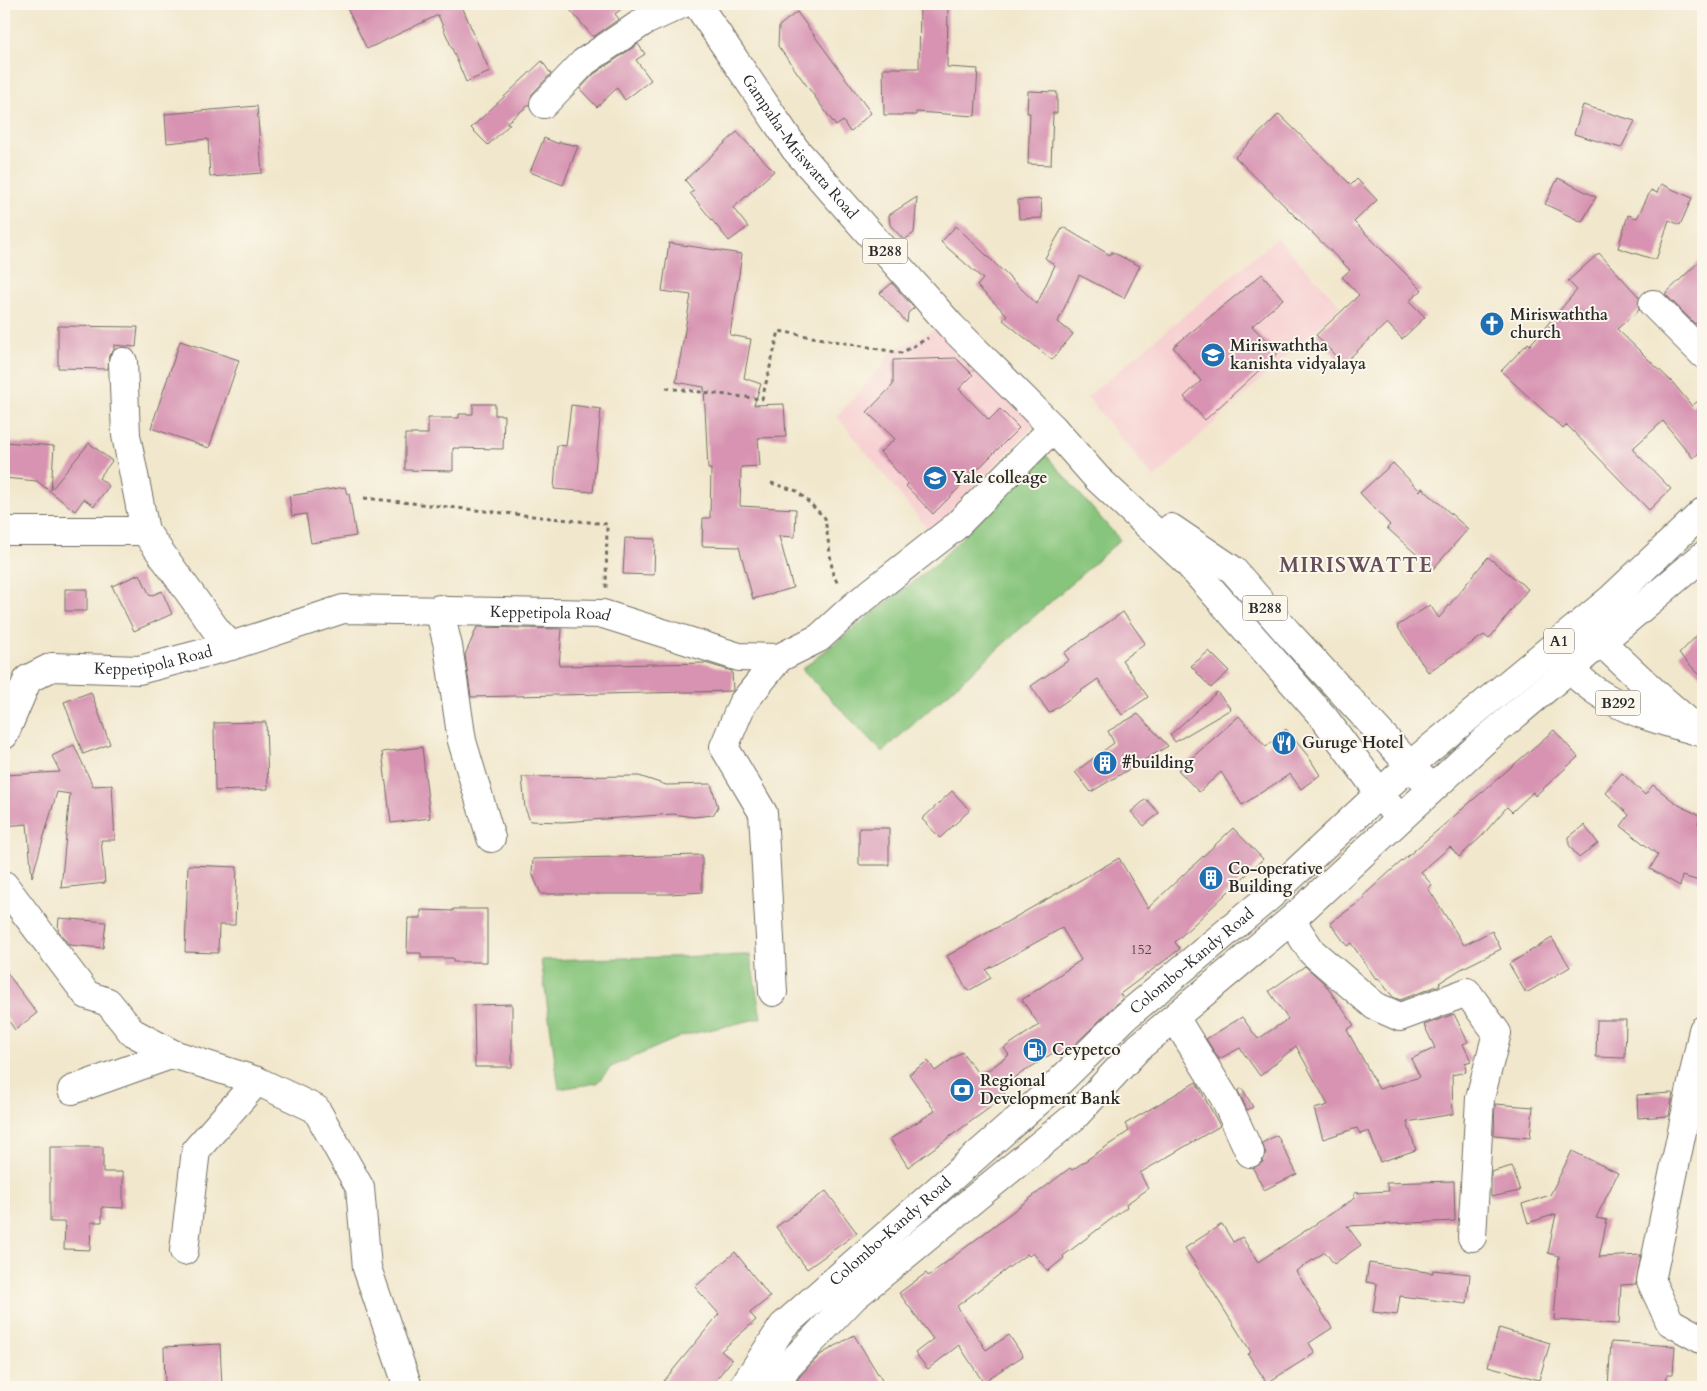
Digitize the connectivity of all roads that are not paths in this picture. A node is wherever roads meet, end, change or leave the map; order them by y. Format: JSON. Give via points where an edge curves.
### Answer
{"nodes":[{"id":1,"x":682,"y":4,"type":"edge"},
{"id":2,"x":697,"y":4,"type":"edge"},
{"id":3,"x":544,"y":104,"type":"dead end"},
{"id":4,"x":1653,"y":304,"type":"dead end"},
{"id":5,"x":1703,"y":354,"type":"edge"},
{"id":6,"x":124,"y":362,"type":"dead end"},
{"id":7,"x":1053,"y":428,"type":"junction"},
{"id":8,"x":1097,"y":478,"type":"junction"},
{"id":9,"x":1703,"y":512,"type":"edge"},
{"id":10,"x":4,"y":532,"type":"edge"},
{"id":11,"x":145,"y":532,"type":"junction"},
{"id":12,"x":1703,"y":556,"type":"edge"},
{"id":13,"x":439,"y":609,"type":"junction"},
{"id":14,"x":1581,"y":622,"type":"junction"},
{"id":15,"x":1602,"y":643,"type":"junction"},
{"id":16,"x":232,"y":646,"type":"junction"},
{"id":17,"x":1549,"y":649,"type":"junction"},
{"id":18,"x":779,"y":658,"type":"junction"},
{"id":19,"x":1570,"y":670,"type":"junction"},
{"id":20,"x":1702,"y":733,"type":"edge"},
{"id":21,"x":4,"y":735,"type":"edge"},
{"id":22,"x":1409,"y":766,"type":"junction"},
{"id":23,"x":1431,"y":788,"type":"junction"},
{"id":24,"x":1379,"y":793,"type":"junction"},
{"id":25,"x":1398,"y":818,"type":"junction"},
{"id":26,"x":491,"y":838,"type":"dead end"},
{"id":27,"x":4,"y":886,"type":"edge"},
{"id":28,"x":1291,"y":920,"type":"junction"},
{"id":29,"x":773,"y":992,"type":"dead end"},
{"id":30,"x":1175,"y":1018,"type":"junction"},
{"id":31,"x":1703,"y":1030,"type":"edge"},
{"id":32,"x":172,"y":1054,"type":"junction"},
{"id":33,"x":257,"y":1081,"type":"junction"},
{"id":34,"x":72,"y":1090,"type":"dead end"},
{"id":35,"x":1050,"y":1091,"type":"junction"},
{"id":36,"x":1074,"y":1117,"type":"junction"},
{"id":37,"x":1250,"y":1154,"type":"dead end"},
{"id":38,"x":1472,"y":1237,"type":"dead end"},
{"id":39,"x":184,"y":1251,"type":"dead end"},
{"id":40,"x":1703,"y":1340,"type":"edge"},
{"id":41,"x":408,"y":1387,"type":"edge"},
{"id":42,"x":743,"y":1387,"type":"edge"},
{"id":43,"x":775,"y":1387,"type":"edge"}],
"edges":[{"from":1,"to":3,"type":"main road","via":[[644,22],[584,62]]},
{"from":2,"to":7,"type":"main road","name":"Gampaha-Mriswatta Road","number":"B288","via":[[795,149],[951,326]]},
{"from":4,"to":5,"type":"main road"},
{"from":6,"to":11,"type":"main road","via":[[126,435]]},
{"from":7,"to":8,"type":"main road","name":"Gampaha-Mriswatta Road","number":"B288"},
{"from":7,"to":18,"type":"main road","name":"Keppetipola Road","via":[[955,527],[854,606],[819,638]]},
{"from":8,"to":22,"type":"main road","name":"Gampaha-Mriswatta Road","number":"B288","via":[[1233,570]]},
{"from":8,"to":24,"type":"main road","name":"Gampaha-Mriswatta Road","number":"B288","via":[[1186,560],[1325,719]]},
{"from":9,"to":14,"type":"main road","name":"Colombo-Kandy Road","number":"A1","via":[[1612,598]]},
{"from":10,"to":11,"type":"main road"},
{"from":11,"to":16,"type":"main road","via":[[217,631]]},
{"from":12,"to":15,"type":"main road","name":"Colombo-Kandy Road","number":"A1"},
{"from":13,"to":16,"type":"main road","name":"Keppetipola Road","via":[[343,609]]},
{"from":13,"to":18,"type":"main road","name":"Keppetipola Road","via":[[603,614],[738,657]]},
{"from":13,"to":26,"type":"main road","via":[[448,646],[462,741]]},
{"from":14,"to":15,"type":"main road","number":"B292"},
{"from":14,"to":17,"type":"main road","name":"Colombo-Kandy Road","number":"A1"},
{"from":15,"to":19,"type":"main road","name":"Colombo-Kandy Road","number":"A1"},
{"from":15,"to":20,"type":"main road","number":"B292"},
{"from":16,"to":21,"type":"main road","name":"Keppetipola Road","via":[[139,670],[52,667],[28,679]]},
{"from":17,"to":19,"type":"main road","number":"B292"},
{"from":17,"to":22,"type":"main road","name":"Colombo-Kandy Road","number":"A1"},
{"from":18,"to":29,"type":"main road","via":[[742,704],[724,747],[762,813]]},
{"from":19,"to":20,"type":"main road","number":"B292","via":[[1609,699]]},
{"from":19,"to":23,"type":"main road","name":"Colombo-Kandy Road","number":"A1"},
{"from":22,"to":23,"type":"main road","name":"Gampaha-Mriswatta Road"},
{"from":22,"to":24,"type":"main road","name":"Colombo-Kandy Road","number":"A1"},
{"from":23,"to":25,"type":"main road","name":"Colombo-Kandy Road","number":"A1"},
{"from":24,"to":25,"type":"main road","name":"Gampaha-Mriswatta Road"},
{"from":24,"to":35,"type":"main road","name":"Colombo-Kandy Road","number":"A1","via":[[1256,908],[1125,1017]]},
{"from":25,"to":28,"type":"main road","name":"Colombo-Kandy Road","number":"A1"},
{"from":27,"to":32,"type":"main road","via":[[86,995],[108,1002],[132,1032]]},
{"from":28,"to":30,"type":"main road","name":"Colombo-Kandy Road","number":"A1"},
{"from":28,"to":38,"type":"main road","via":[[1312,952],[1375,1006],[1400,1017],[1467,992],[1497,1033],[1480,1098]]},
{"from":30,"to":36,"type":"main road","name":"Colombo-Kandy Road","number":"A1","via":[[1139,1047]]},
{"from":30,"to":37,"type":"main road","via":[[1224,1097]]},
{"from":31,"to":40,"type":"main road","via":[[1651,1281],[1670,1322]]},
{"from":32,"to":33,"type":"main road"},
{"from":32,"to":34,"type":"main road"},
{"from":33,"to":39,"type":"main road","via":[[196,1150]]},
{"from":33,"to":41,"type":"main road","via":[[316,1109],[360,1188],[367,1268]]},
{"from":35,"to":36,"type":"main road"},
{"from":35,"to":42,"type":"main road","name":"Colombo-Kandy Road","number":"A1","via":[[783,1326]]},
{"from":36,"to":43,"type":"main road","name":"Colombo-Kandy Road","number":"A1","via":[[854,1297],[788,1366]]}]}
